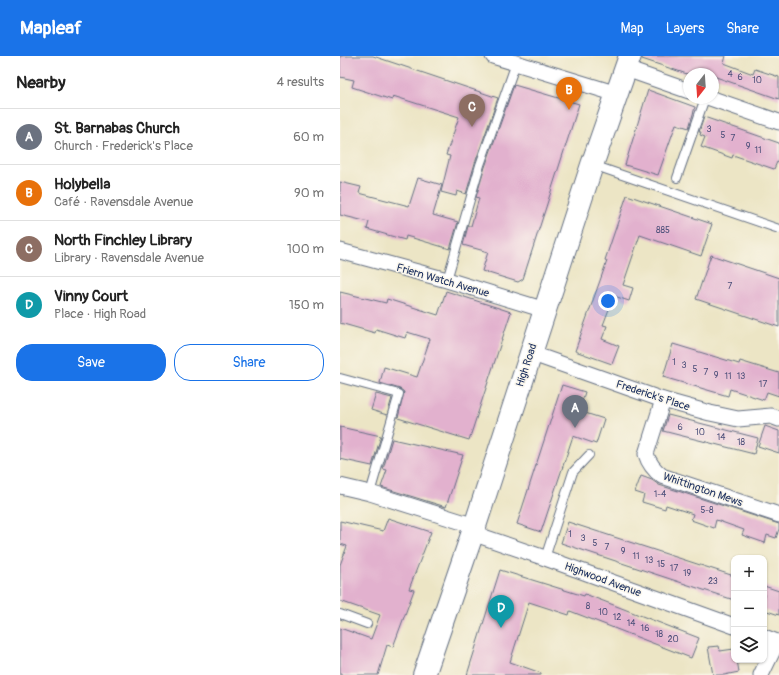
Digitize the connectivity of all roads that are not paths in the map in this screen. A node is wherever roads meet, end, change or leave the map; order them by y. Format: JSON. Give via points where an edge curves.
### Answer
{"nodes":[{"id":1,"x":493,"y":56,"type":"edge"},
{"id":2,"x":628,"y":62,"type":"edge"},
{"id":3,"x":516,"y":63,"type":"junction"},
{"id":4,"x":683,"y":88,"type":"edge"},
{"id":5,"x":617,"y":94,"type":"junction"},
{"id":6,"x":719,"y":101,"type":"edge"},
{"id":7,"x":703,"y":104,"type":"edge"},
{"id":8,"x":779,"y":122,"type":"edge"},
{"id":9,"x":592,"y":164,"type":"junction"},
{"id":10,"x":677,"y":178,"type":"dead end"},
{"id":11,"x":779,"y":230,"type":"edge"},
{"id":12,"x":340,"y":251,"type":"edge"},
{"id":13,"x":447,"y":280,"type":"junction"},
{"id":14,"x":545,"y":310,"type":"junction"},
{"id":15,"x":530,"y":353,"type":"junction"},
{"id":16,"x":340,"y":378,"type":"edge"},
{"id":17,"x":663,"y":400,"type":"junction"},
{"id":18,"x":779,"y":419,"type":"edge"},
{"id":19,"x":589,"y":455,"type":"dead end"},
{"id":20,"x":340,"y":486,"type":"edge"},
{"id":21,"x":370,"y":493,"type":"junction"},
{"id":22,"x":779,"y":515,"type":"edge"},
{"id":23,"x":473,"y":530,"type":"junction"},
{"id":24,"x":545,"y":558,"type":"junction"},
{"id":25,"x":340,"y":614,"type":"edge"},
{"id":26,"x":367,"y":624,"type":"dead end"},
{"id":27,"x":731,"y":625,"type":"edge"},
{"id":28,"x":767,"y":638,"type":"edge"},
{"id":29,"x":767,"y":662,"type":"edge"},
{"id":30,"x":767,"y":663,"type":"edge"},
{"id":31,"x":424,"y":675,"type":"edge"},
{"id":32,"x":760,"y":675,"type":"edge"}],
"edges":[{"from":1,"to":3,"type":"street"},
{"from":2,"to":4,"type":"street"},
{"from":2,"to":5,"type":"main road","name":"High Road"},
{"from":3,"to":5,"type":"street"},
{"from":3,"to":13,"type":"lane","via":[[480,165]]},
{"from":5,"to":9,"type":"main road","name":"High Road"},
{"from":6,"to":8,"type":"street"},
{"from":7,"to":10,"type":"lane"},
{"from":9,"to":11,"type":"lane"},
{"from":9,"to":14,"type":"main road","name":"High Road"},
{"from":12,"to":13,"type":"street","name":"Friern Watch Avenue"},
{"from":13,"to":14,"type":"street","name":"Friern Watch Avenue"},
{"from":14,"to":15,"type":"main road","name":"High Road"},
{"from":15,"to":17,"type":"street","name":"Frederick's Place"},
{"from":15,"to":23,"type":"main road","name":"High Road"},
{"from":16,"to":21,"type":"lane","via":[[399,394]]},
{"from":17,"to":18,"type":"street","name":"Frederick's Place","via":[[738,419],[771,416]]},
{"from":17,"to":22,"type":"street","name":"Whittington Mews","via":[[646,454],[655,471],[662,476]]},
{"from":19,"to":24,"type":"lane","via":[[573,472]]},
{"from":20,"to":21,"type":"street","name":"Highwood Avenue"},
{"from":21,"to":23,"type":"street","name":"Highwood Avenue"},
{"from":23,"to":24,"type":"street","name":"Highwood Avenue"},
{"from":23,"to":31,"type":"main road","name":"High Road"},
{"from":24,"to":27,"type":"street","name":"Highwood Avenue"},
{"from":25,"to":26,"type":"lane"},
{"from":28,"to":29,"type":"street","via":[[778,642]]},
{"from":30,"to":32,"type":"street"}]}
